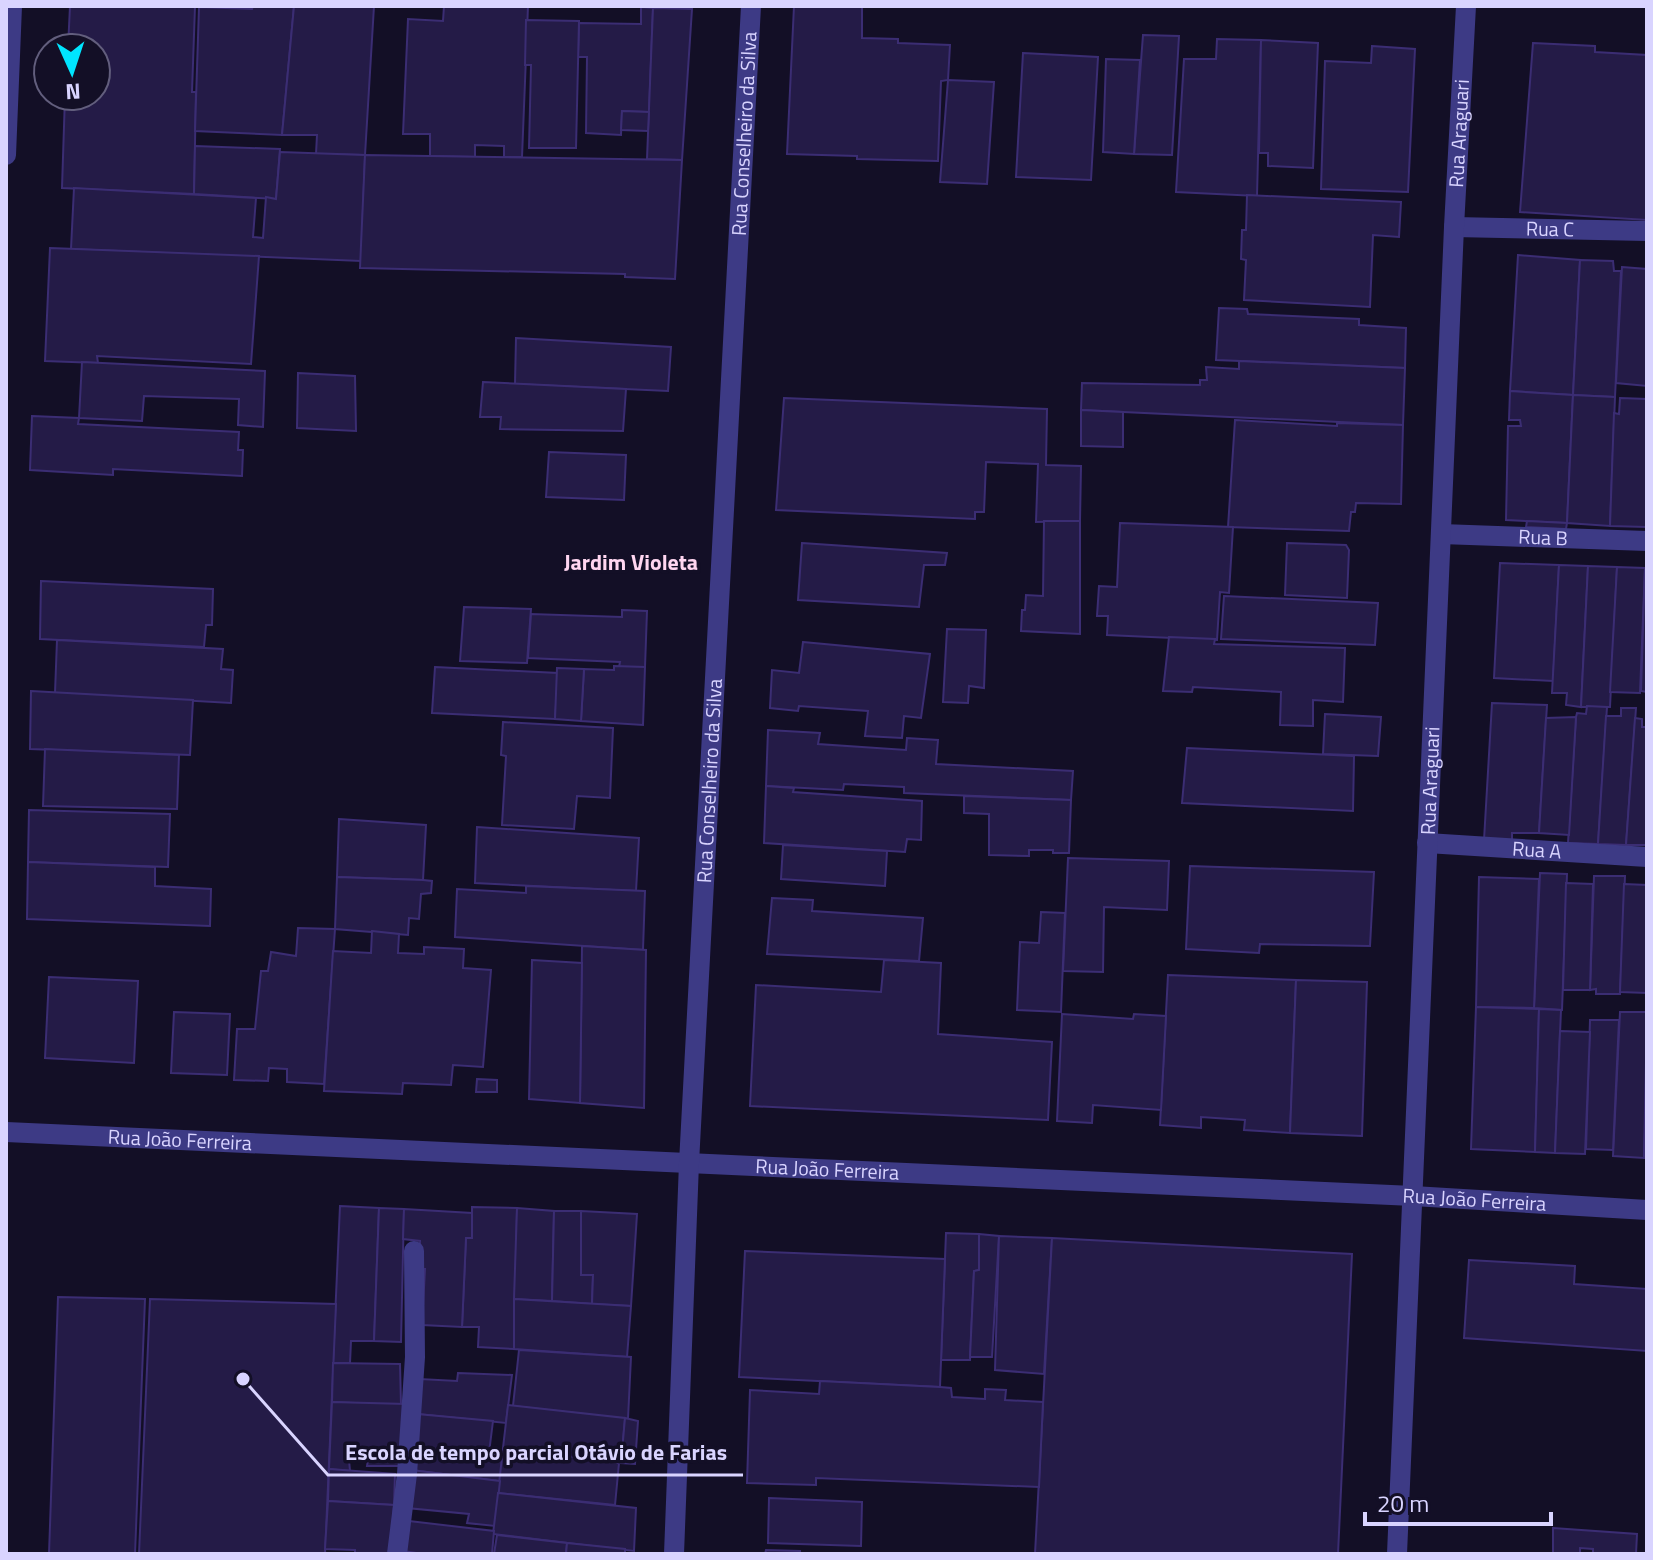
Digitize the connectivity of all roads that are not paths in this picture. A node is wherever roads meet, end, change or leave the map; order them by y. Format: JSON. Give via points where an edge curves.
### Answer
{"nodes":[{"id":1,"x":12,"y":6,"type":"edge"},
{"id":2,"x":751,"y":6,"type":"edge"},
{"id":3,"x":1466,"y":6,"type":"edge"},
{"id":4,"x":6,"y":155,"type":"edge"},
{"id":5,"x":1454,"y":227,"type":"junction"},
{"id":6,"x":1647,"y":231,"type":"edge"},
{"id":7,"x":1441,"y":534,"type":"junction"},
{"id":8,"x":1647,"y":541,"type":"edge"},
{"id":9,"x":1427,"y":843,"type":"junction"},
{"id":10,"x":1647,"y":857,"type":"edge"},
{"id":11,"x":6,"y":1132,"type":"edge"},
{"id":12,"x":689,"y":1163,"type":"junction"},
{"id":13,"x":1413,"y":1196,"type":"junction"},
{"id":14,"x":1647,"y":1210,"type":"edge"},
{"id":15,"x":414,"y":1251,"type":"dead end"},
{"id":16,"x":397,"y":1554,"type":"edge"},
{"id":17,"x":674,"y":1554,"type":"edge"},
{"id":18,"x":1397,"y":1554,"type":"edge"}],
"edges":[{"from":1,"to":4,"type":"street"},
{"from":2,"to":12,"type":"street","name":"Rua Conselheiro da Silva"},
{"from":3,"to":5,"type":"street","name":"Rua Araguari"},
{"from":5,"to":6,"type":"street","name":"Rua C"},
{"from":5,"to":7,"type":"street","name":"Rua Araguari"},
{"from":7,"to":8,"type":"street","name":"Rua B"},
{"from":7,"to":9,"type":"street","name":"Rua Araguari"},
{"from":9,"to":10,"type":"street","name":"Rua A"},
{"from":9,"to":13,"type":"street","name":"Rua Araguari"},
{"from":11,"to":12,"type":"street","name":"Rua João Ferreira"},
{"from":12,"to":13,"type":"street","name":"Rua João Ferreira"},
{"from":12,"to":17,"type":"street","name":"Rua Conselheiro da Silva"},
{"from":13,"to":14,"type":"street","name":"Rua João Ferreira"},
{"from":13,"to":18,"type":"street","name":"Rua Araguari"},
{"from":15,"to":16,"type":"street","via":[[415,1357]]}]}
